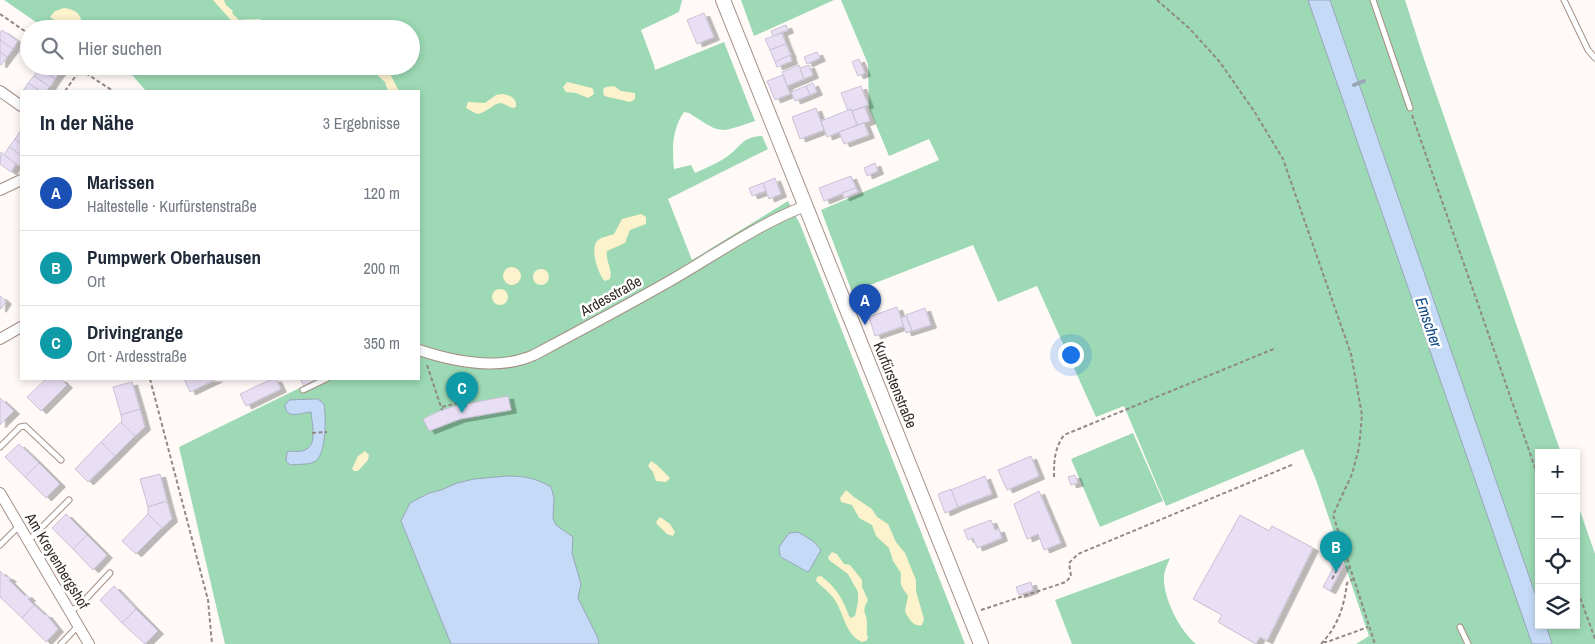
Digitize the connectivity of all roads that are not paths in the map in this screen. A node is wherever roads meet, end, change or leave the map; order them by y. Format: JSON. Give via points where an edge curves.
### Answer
{"nodes":[{"id":1,"x":723,"y":0,"type":"edge"},
{"id":2,"x":1373,"y":0,"type":"edge"},
{"id":3,"x":1564,"y":0,"type":"edge"},
{"id":4,"x":1595,"y":58,"type":"edge"},
{"id":5,"x":0,"y":92,"type":"edge"},
{"id":6,"x":20,"y":105,"type":"edge"},
{"id":7,"x":1410,"y":108,"type":"road end"},
{"id":8,"x":20,"y":180,"type":"edge"},
{"id":9,"x":0,"y":190,"type":"edge"},
{"id":10,"x":805,"y":206,"type":"junction"},
{"id":11,"x":20,"y":328,"type":"edge"},
{"id":12,"x":0,"y":339,"type":"edge"},
{"id":13,"x":422,"y":351,"type":"edge"},
{"id":14,"x":324,"y":380,"type":"edge"},
{"id":15,"x":303,"y":390,"type":"dead end"},
{"id":16,"x":0,"y":447,"type":"edge"},
{"id":17,"x":61,"y":460,"type":"dead end"},
{"id":18,"x":0,"y":494,"type":"edge"},
{"id":19,"x":69,"y":500,"type":"dead end"},
{"id":20,"x":19,"y":526,"type":"junction"},
{"id":21,"x":28,"y":541,"type":"junction"},
{"id":22,"x":0,"y":545,"type":"edge"},
{"id":23,"x":110,"y":573,"type":"dead end"},
{"id":24,"x":70,"y":612,"type":"junction"},
{"id":25,"x":78,"y":626,"type":"junction"},
{"id":26,"x":1460,"y":627,"type":"dead end"},
{"id":27,"x":61,"y":644,"type":"edge"},
{"id":28,"x":89,"y":644,"type":"edge"},
{"id":29,"x":981,"y":644,"type":"edge"},
{"id":30,"x":1468,"y":644,"type":"edge"}],
"edges":[{"from":1,"to":10,"type":"main road","name":"Kurfürstenstraße"},
{"from":2,"to":7,"type":"lane"},
{"from":3,"to":4,"type":"lane"},
{"from":5,"to":6,"type":"street"},
{"from":8,"to":9,"type":"street"},
{"from":10,"to":13,"type":"street","name":"Ardesstraße","via":[[785,214],[520,361],[490,364]]},
{"from":10,"to":29,"type":"main road","name":"Kurfürstenstraße"},
{"from":11,"to":12,"type":"street"},
{"from":14,"to":15,"type":"lane"},
{"from":16,"to":17,"type":"lane","via":[[25,426]]},
{"from":18,"to":20,"type":"street","name":"Am Kreyenbergshof"},
{"from":19,"to":21,"type":"lane"},
{"from":20,"to":21,"type":"street","name":"Am Kreyenbergshof"},
{"from":20,"to":22,"type":"lane"},
{"from":21,"to":24,"type":"street","name":"Am Kreyenbergshof"},
{"from":23,"to":24,"type":"lane"},
{"from":24,"to":25,"type":"street","name":"Am Kreyenbergshof"},
{"from":25,"to":27,"type":"lane"},
{"from":25,"to":28,"type":"street","name":"Am Kreyenbergshof"},
{"from":26,"to":30,"type":"lane"}]}
